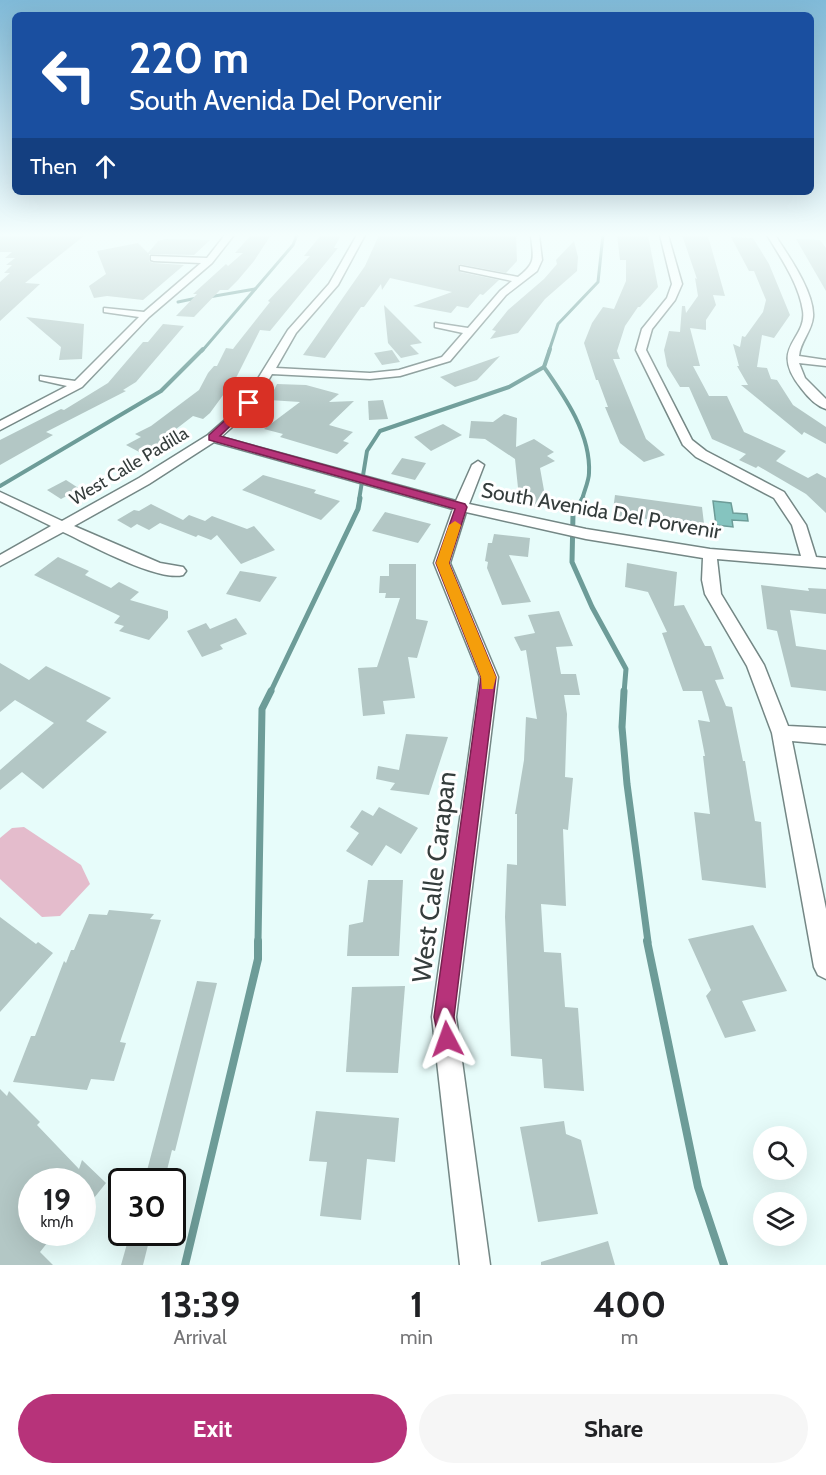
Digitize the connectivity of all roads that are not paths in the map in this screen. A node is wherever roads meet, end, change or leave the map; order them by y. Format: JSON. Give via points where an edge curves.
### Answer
{"nodes":[{"id":1,"x":171,"y":294,"type":"edge"},
{"id":2,"x":325,"y":294,"type":"edge"},
{"id":3,"x":501,"y":294,"type":"edge"},
{"id":4,"x":674,"y":294,"type":"edge"},
{"id":5,"x":801,"y":294,"type":"edge"},
{"id":6,"x":107,"y":310,"type":"dead end"},
{"id":7,"x":147,"y":315,"type":"junction"},
{"id":8,"x":439,"y":325,"type":"dead end"},
{"id":9,"x":470,"y":331,"type":"junction"},
{"id":10,"x":794,"y":359,"type":"junction"},
{"id":11,"x":825,"y":363,"type":"edge"},
{"id":12,"x":270,"y":370,"type":"junction"},
{"id":13,"x":44,"y":378,"type":"dead end"},
{"id":14,"x":78,"y":385,"type":"junction"},
{"id":15,"x":826,"y":405,"type":"edge"},
{"id":16,"x":0,"y":426,"type":"edge"},
{"id":17,"x":212,"y":438,"type":"junction"},
{"id":18,"x":478,"y":465,"type":"dead end"},
{"id":19,"x":0,"y":496,"type":"edge"},
{"id":20,"x":461,"y":507,"type":"junction"},
{"id":21,"x":62,"y":526,"type":"junction"},
{"id":22,"x":710,"y":554,"type":"junction"},
{"id":23,"x":0,"y":561,"type":"edge"},
{"id":24,"x":810,"y":562,"type":"junction"},
{"id":25,"x":826,"y":563,"type":"edge"},
{"id":26,"x":178,"y":571,"type":"dead end"},
{"id":27,"x":781,"y":733,"type":"junction"},
{"id":28,"x":826,"y":736,"type":"edge"},
{"id":29,"x":826,"y":967,"type":"edge"},
{"id":30,"x":475,"y":1265,"type":"edge"}],
"edges":[{"from":1,"to":7,"type":"street"},
{"from":2,"to":12,"type":"street","name":"West Calle Padilla","via":[[292,332]]},
{"from":3,"to":9,"type":"street"},
{"from":4,"to":24,"type":"street","via":[[649,322],[640,350],[687,442],[700,454],[779,495],[799,525]]},
{"from":5,"to":10,"type":"street","via":[[809,319],[795,347]]},
{"from":6,"to":7,"type":"street"},
{"from":7,"to":14,"type":"street"},
{"from":8,"to":9,"type":"street"},
{"from":9,"to":12,"type":"street","via":[[446,359],[364,381]]},
{"from":10,"to":11,"type":"street"},
{"from":10,"to":15,"type":"street","via":[[799,378]]},
{"from":12,"to":17,"type":"street","name":"West Calle Padilla","via":[[246,408]]},
{"from":13,"to":14,"type":"street"},
{"from":14,"to":16,"type":"street"},
{"from":17,"to":20,"type":"street","name":"South Avenida Del Porvenir"},
{"from":17,"to":21,"type":"street","name":"West Calle Padilla"},
{"from":18,"to":20,"type":"street","name":"South Avenida Del Porvenir"},
{"from":19,"to":21,"type":"street"},
{"from":20,"to":22,"type":"street","name":"South Avenida Del Porvenir","via":[[586,534]]},
{"from":20,"to":30,"type":"street","name":"West Calle Carapan","via":[[442,563],[489,677],[444,1017]]},
{"from":21,"to":23,"type":"street","name":"West Calle Padilla"},
{"from":21,"to":26,"type":"street","via":[[157,568]]},
{"from":22,"to":24,"type":"street","name":"South Avenida Del Porvenir"},
{"from":22,"to":27,"type":"street","via":[[713,594],[755,664]]},
{"from":24,"to":25,"type":"street","name":"South Avenida Del Porvenir"},
{"from":27,"to":28,"type":"street"},
{"from":27,"to":29,"type":"street"}]}
